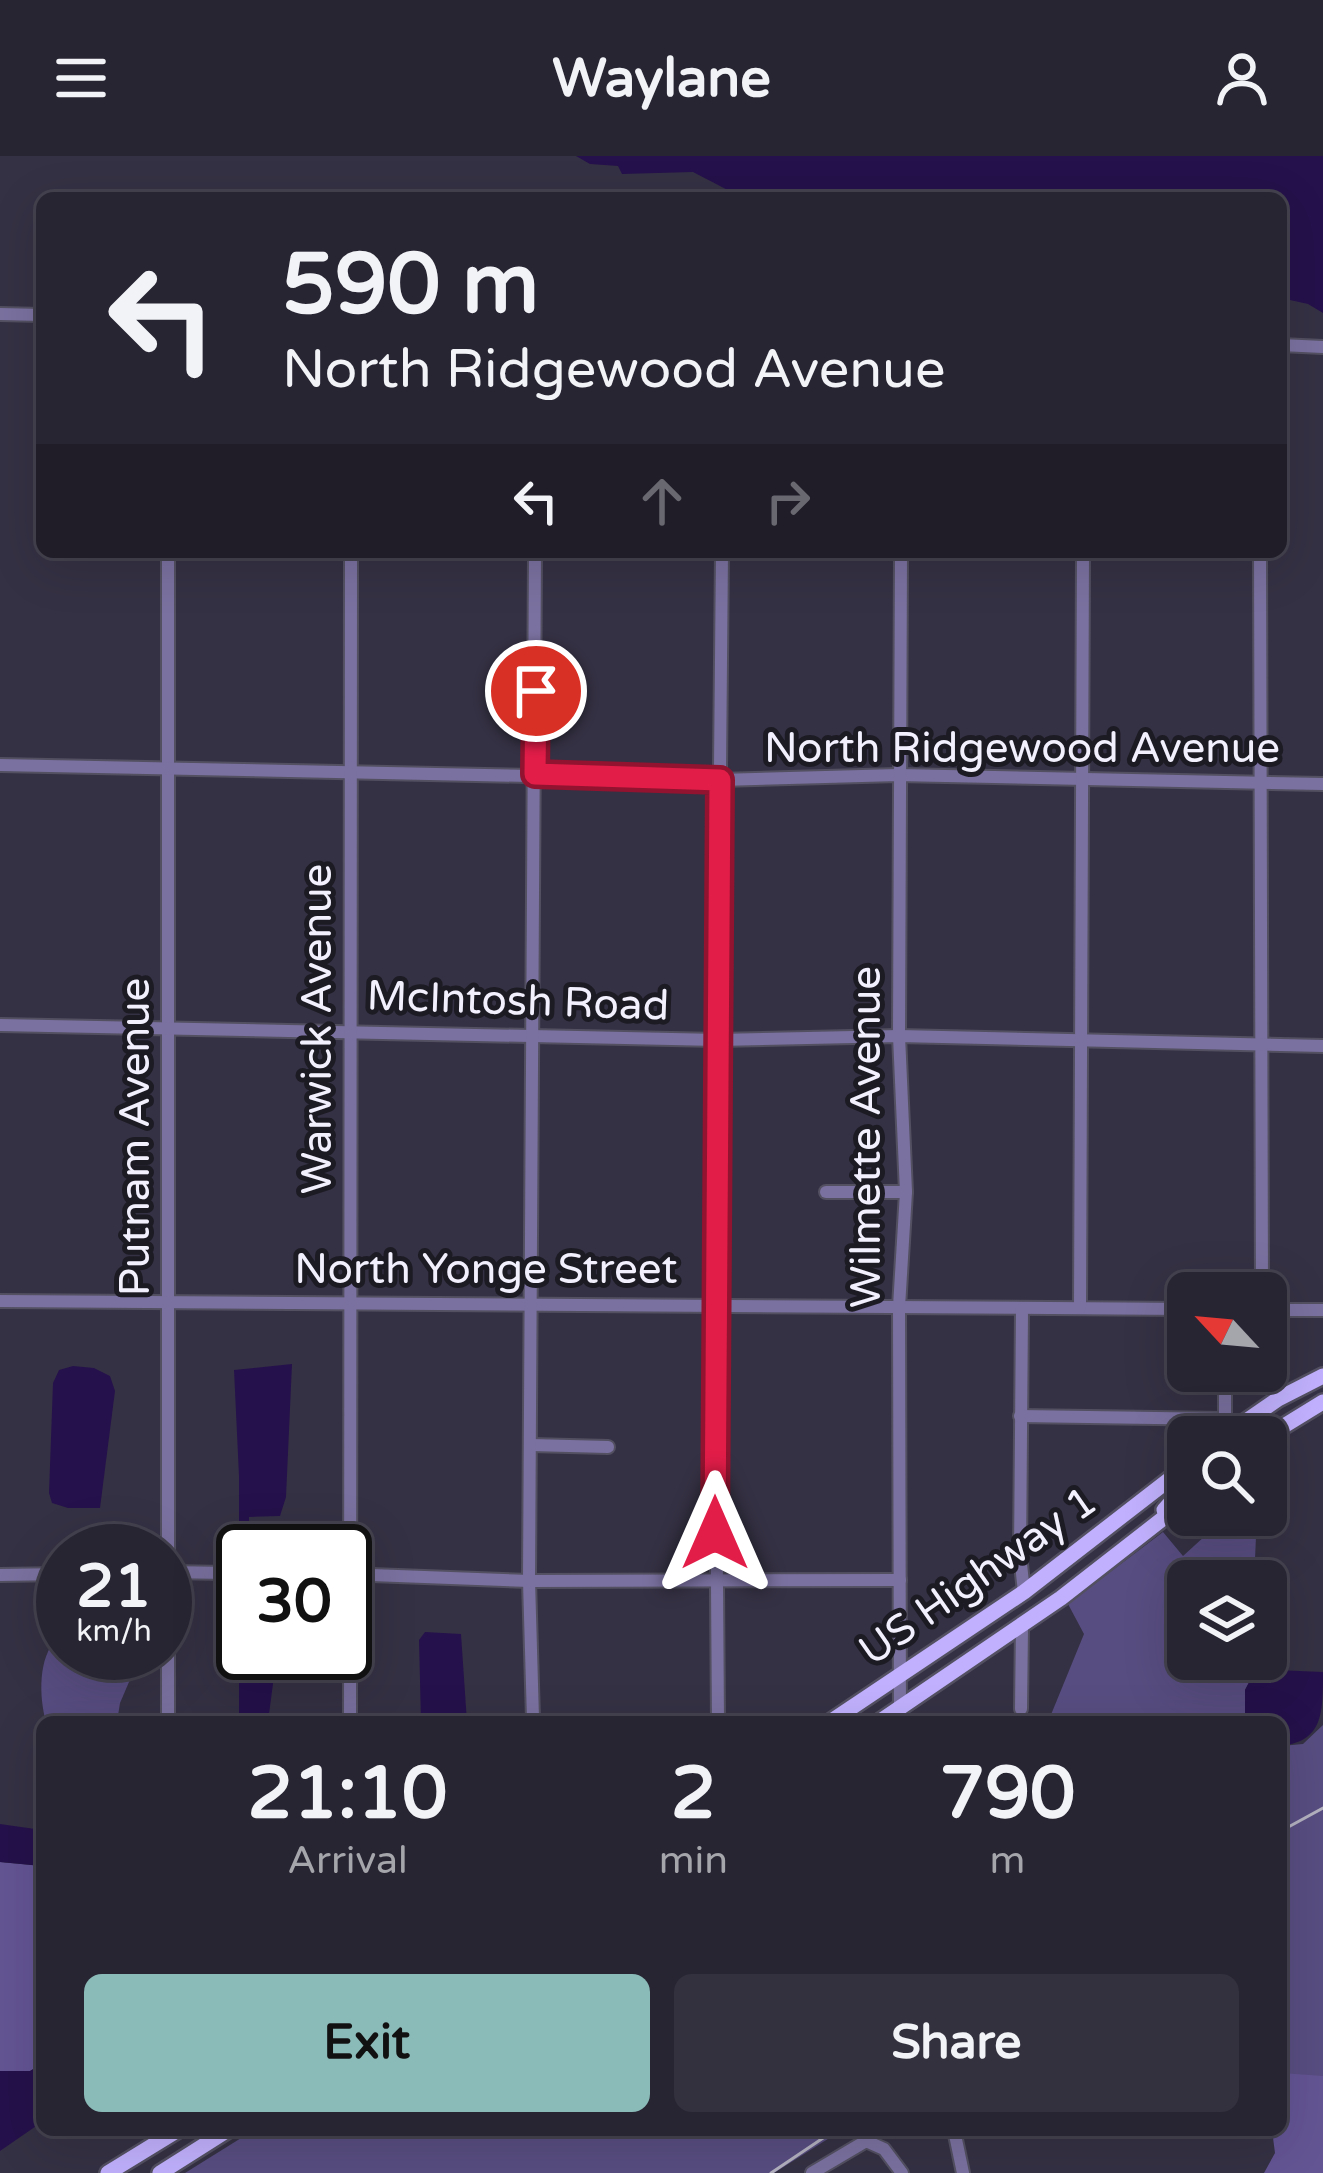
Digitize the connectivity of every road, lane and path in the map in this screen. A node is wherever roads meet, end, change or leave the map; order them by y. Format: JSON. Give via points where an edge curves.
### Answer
{"nodes":[{"id":1,"x":0,"y":314,"type":"edge"},
{"id":2,"x":36,"y":315,"type":"edge"},
{"id":3,"x":1287,"y":345,"type":"edge"},
{"id":4,"x":1323,"y":347,"type":"edge"},
{"id":5,"x":168,"y":558,"type":"edge"},
{"id":6,"x":351,"y":558,"type":"edge"},
{"id":7,"x":535,"y":558,"type":"edge"},
{"id":8,"x":722,"y":558,"type":"edge"},
{"id":9,"x":902,"y":558,"type":"edge"},
{"id":10,"x":1083,"y":558,"type":"edge"},
{"id":11,"x":1260,"y":558,"type":"edge"},
{"id":12,"x":0,"y":765,"type":"edge"},
{"id":13,"x":169,"y":768,"type":"junction"},
{"id":14,"x":350,"y":771,"type":"junction"},
{"id":15,"x":535,"y":774,"type":"junction"},
{"id":16,"x":898,"y":775,"type":"junction"},
{"id":17,"x":1079,"y":779,"type":"junction"},
{"id":18,"x":720,"y":780,"type":"junction"},
{"id":19,"x":1261,"y":783,"type":"junction"},
{"id":20,"x":1323,"y":784,"type":"edge"},
{"id":21,"x":0,"y":1025,"type":"edge"},
{"id":22,"x":168,"y":1027,"type":"junction"},
{"id":23,"x":350,"y":1030,"type":"junction"},
{"id":24,"x":533,"y":1035,"type":"junction"},
{"id":25,"x":898,"y":1036,"type":"junction"},
{"id":26,"x":718,"y":1040,"type":"junction"},
{"id":27,"x":1080,"y":1040,"type":"junction"},
{"id":28,"x":1261,"y":1045,"type":"junction"},
{"id":29,"x":1323,"y":1046,"type":"edge"},
{"id":30,"x":826,"y":1192,"type":"dead end"},
{"id":31,"x":906,"y":1192,"type":"junction"},
{"id":32,"x":1262,"y":1272,"type":"edge"},
{"id":33,"x":0,"y":1300,"type":"edge"},
{"id":34,"x":169,"y":1302,"type":"junction"},
{"id":35,"x":350,"y":1303,"type":"junction"},
{"id":36,"x":531,"y":1305,"type":"junction"},
{"id":37,"x":715,"y":1307,"type":"junction"},
{"id":38,"x":899,"y":1307,"type":"junction"},
{"id":39,"x":1022,"y":1309,"type":"junction"},
{"id":40,"x":1080,"y":1309,"type":"junction"},
{"id":41,"x":1167,"y":1310,"type":"edge"},
{"id":42,"x":1287,"y":1310,"type":"edge"},
{"id":43,"x":1323,"y":1310,"type":"edge"},
{"id":44,"x":1323,"y":1376,"type":"edge"},
{"id":45,"x":1323,"y":1402,"type":"edge"},
{"id":46,"x":1020,"y":1416,"type":"junction"},
{"id":47,"x":1253,"y":1416,"type":"edge"},
{"id":48,"x":1287,"y":1424,"type":"edge"},
{"id":49,"x":1167,"y":1427,"type":"edge"},
{"id":50,"x":531,"y":1444,"type":"junction"},
{"id":51,"x":608,"y":1447,"type":"dead end"},
{"id":52,"x":1167,"y":1482,"type":"edge"},
{"id":53,"x":1167,"y":1512,"type":"edge"},
{"id":54,"x":167,"y":1524,"type":"edge"},
{"id":55,"x":348,"y":1524,"type":"edge"},
{"id":56,"x":36,"y":1574,"type":"edge"},
{"id":57,"x":1049,"y":1574,"type":"junction"},
{"id":58,"x":0,"y":1575,"type":"edge"},
{"id":59,"x":372,"y":1575,"type":"edge"},
{"id":60,"x":715,"y":1579,"type":"junction"},
{"id":61,"x":900,"y":1580,"type":"junction"},
{"id":62,"x":530,"y":1581,"type":"junction"},
{"id":63,"x":1024,"y":1592,"type":"junction"},
{"id":64,"x":1022,"y":1626,"type":"junction"},
{"id":65,"x":992,"y":1646,"type":"junction"},
{"id":66,"x":900,"y":1678,"type":"junction"},
{"id":67,"x":167,"y":1680,"type":"edge"},
{"id":68,"x":349,"y":1680,"type":"edge"},
{"id":69,"x":1021,"y":1709,"type":"dead end"},
{"id":70,"x":900,"y":1715,"type":"edge"},
{"id":71,"x":168,"y":1716,"type":"edge"},
{"id":72,"x":350,"y":1716,"type":"edge"},
{"id":73,"x":533,"y":1716,"type":"edge"},
{"id":74,"x":718,"y":1716,"type":"edge"},
{"id":75,"x":840,"y":1716,"type":"edge"},
{"id":76,"x":168,"y":2136,"type":"edge"},
{"id":77,"x":219,"y":2136,"type":"edge"},
{"id":78,"x":955,"y":2136,"type":"edge"},
{"id":79,"x":108,"y":2173,"type":"edge"},
{"id":80,"x":160,"y":2173,"type":"edge"},
{"id":81,"x":812,"y":2173,"type":"edge"},
{"id":82,"x":902,"y":2173,"type":"edge"},
{"id":83,"x":963,"y":2173,"type":"edge"}],
"edges":[{"from":1,"to":2,"type":"street"},
{"from":3,"to":4,"type":"street"},
{"from":5,"to":13,"type":"street","name":"Putnam Avenue"},
{"from":6,"to":14,"type":"street","name":"Warwick Avenue"},
{"from":7,"to":15,"type":"street"},
{"from":8,"to":18,"type":"street"},
{"from":9,"to":16,"type":"street","name":"Wilmette Avenue"},
{"from":10,"to":17,"type":"street"},
{"from":11,"to":19,"type":"street"},
{"from":12,"to":13,"type":"street","name":"North Ridgewood Avenue"},
{"from":13,"to":14,"type":"street","name":"North Ridgewood Avenue"},
{"from":13,"to":22,"type":"street","name":"Putnam Avenue"},
{"from":14,"to":15,"type":"street","name":"North Ridgewood Avenue"},
{"from":14,"to":23,"type":"street","name":"Warwick Avenue"},
{"from":15,"to":18,"type":"street","name":"North Ridgewood Avenue"},
{"from":15,"to":24,"type":"street"},
{"from":16,"to":17,"type":"street","name":"North Ridgewood Avenue"},
{"from":16,"to":18,"type":"street","name":"North Ridgewood Avenue"},
{"from":16,"to":25,"type":"street","name":"Wilmette Avenue"},
{"from":17,"to":19,"type":"street","name":"North Ridgewood Avenue"},
{"from":17,"to":27,"type":"street"},
{"from":18,"to":26,"type":"street"},
{"from":19,"to":20,"type":"street","name":"North Ridgewood Avenue"},
{"from":19,"to":28,"type":"street"},
{"from":21,"to":22,"type":"street","name":"McIntosh Road"},
{"from":22,"to":23,"type":"street","name":"McIntosh Road"},
{"from":22,"to":34,"type":"street","name":"Putnam Avenue"},
{"from":23,"to":24,"type":"street","name":"McIntosh Road"},
{"from":23,"to":35,"type":"street","name":"Warwick Avenue"},
{"from":24,"to":26,"type":"street","name":"McIntosh Road"},
{"from":24,"to":36,"type":"street"},
{"from":25,"to":26,"type":"street","name":"McIntosh Road"},
{"from":25,"to":27,"type":"street","name":"McIntosh Road"},
{"from":25,"to":31,"type":"street","name":"Wilmette Avenue"},
{"from":26,"to":37,"type":"street"},
{"from":27,"to":28,"type":"street","name":"McIntosh Road"},
{"from":27,"to":40,"type":"street"},
{"from":28,"to":29,"type":"street","name":"McIntosh Road"},
{"from":28,"to":32,"type":"street"},
{"from":30,"to":31,"type":"street"},
{"from":31,"to":38,"type":"street","name":"Wilmette Avenue"},
{"from":33,"to":34,"type":"street","name":"North Yonge Street"},
{"from":34,"to":35,"type":"street","name":"North Yonge Street"},
{"from":34,"to":54,"type":"street","name":"Putnam Avenue"},
{"from":35,"to":36,"type":"street","name":"North Yonge Street"},
{"from":35,"to":55,"type":"street","name":"Warwick Avenue"},
{"from":36,"to":37,"type":"street","name":"North Yonge Street"},
{"from":36,"to":50,"type":"street"},
{"from":37,"to":38,"type":"street","name":"North Yonge Street"},
{"from":37,"to":60,"type":"street"},
{"from":38,"to":39,"type":"street","name":"North Yonge Street"},
{"from":38,"to":61,"type":"street","name":"Wilmette Avenue"},
{"from":39,"to":40,"type":"street","name":"North Yonge Street"},
{"from":39,"to":46,"type":"street"},
{"from":40,"to":41,"type":"street","name":"North Yonge Street"},
{"from":42,"to":43,"type":"street"},
{"from":44,"to":47,"type":"main road"},
{"from":45,"to":48,"type":"main road"},
{"from":46,"to":49,"type":"street"},
{"from":46,"to":63,"type":"street"},
{"from":50,"to":51,"type":"street"},
{"from":50,"to":62,"type":"street"},
{"from":52,"to":57,"type":"main road","name":"US Highway 1"},
{"from":53,"to":64,"type":"main road","name":"US Highway 1"},
{"from":56,"to":58,"type":"street"},
{"from":57,"to":63,"type":"main road","name":"US Highway 1"},
{"from":57,"to":64,"type":"main road"},
{"from":59,"to":62,"type":"street"},
{"from":60,"to":61,"type":"street"},
{"from":60,"to":62,"type":"street"},
{"from":60,"to":74,"type":"street"},
{"from":61,"to":66,"type":"street","name":"Wilmette Avenue"},
{"from":62,"to":73,"type":"street"},
{"from":63,"to":65,"type":"main road"},
{"from":63,"to":66,"type":"main road","name":"US Highway 1"},
{"from":64,"to":65,"type":"main road","name":"US Highway 1"},
{"from":64,"to":69,"type":"street"},
{"from":65,"to":70,"type":"main road","name":"US Highway 1"},
{"from":66,"to":70,"type":"street","name":"Wilmette Avenue"},
{"from":66,"to":75,"type":"main road","name":"US Highway 1"},
{"from":67,"to":71,"type":"street","name":"Putnam Avenue"},
{"from":68,"to":72,"type":"street","name":"Warwick Avenue"},
{"from":76,"to":79,"type":"main road"},
{"from":77,"to":80,"type":"main road"},
{"from":78,"to":83,"type":"street"},
{"from":81,"to":82,"type":"street","via":[[866,2141]]}]}
